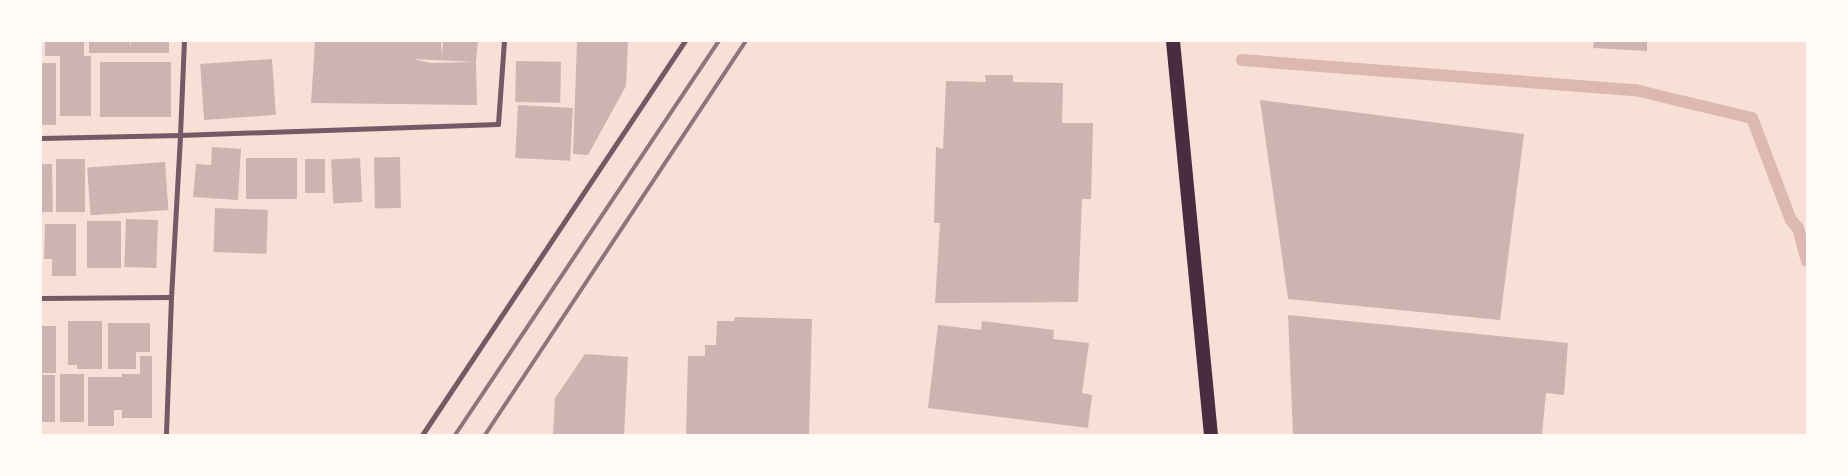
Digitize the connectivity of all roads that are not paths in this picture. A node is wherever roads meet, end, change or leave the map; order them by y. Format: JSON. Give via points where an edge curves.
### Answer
{"nodes":[{"id":1,"x":184,"y":41,"type":"edge"},
{"id":2,"x":504,"y":41,"type":"edge"},
{"id":3,"x":685,"y":41,"type":"edge"},
{"id":4,"x":1173,"y":41,"type":"edge"},
{"id":5,"x":180,"y":135,"type":"junction"},
{"id":6,"x":41,"y":138,"type":"edge"},
{"id":7,"x":41,"y":298,"type":"edge"},
{"id":8,"x":171,"y":298,"type":"junction"},
{"id":9,"x":166,"y":435,"type":"edge"},
{"id":10,"x":422,"y":435,"type":"edge"},
{"id":11,"x":1212,"y":435,"type":"edge"}],
"edges":[{"from":1,"to":5,"type":"street"},
{"from":2,"to":5,"type":"street","via":[[498,124]]},
{"from":3,"to":10,"type":"street"},
{"from":4,"to":11,"type":"highway"},
{"from":5,"to":6,"type":"street"},
{"from":5,"to":8,"type":"street"},
{"from":7,"to":8,"type":"street"},
{"from":8,"to":9,"type":"street"}]}
